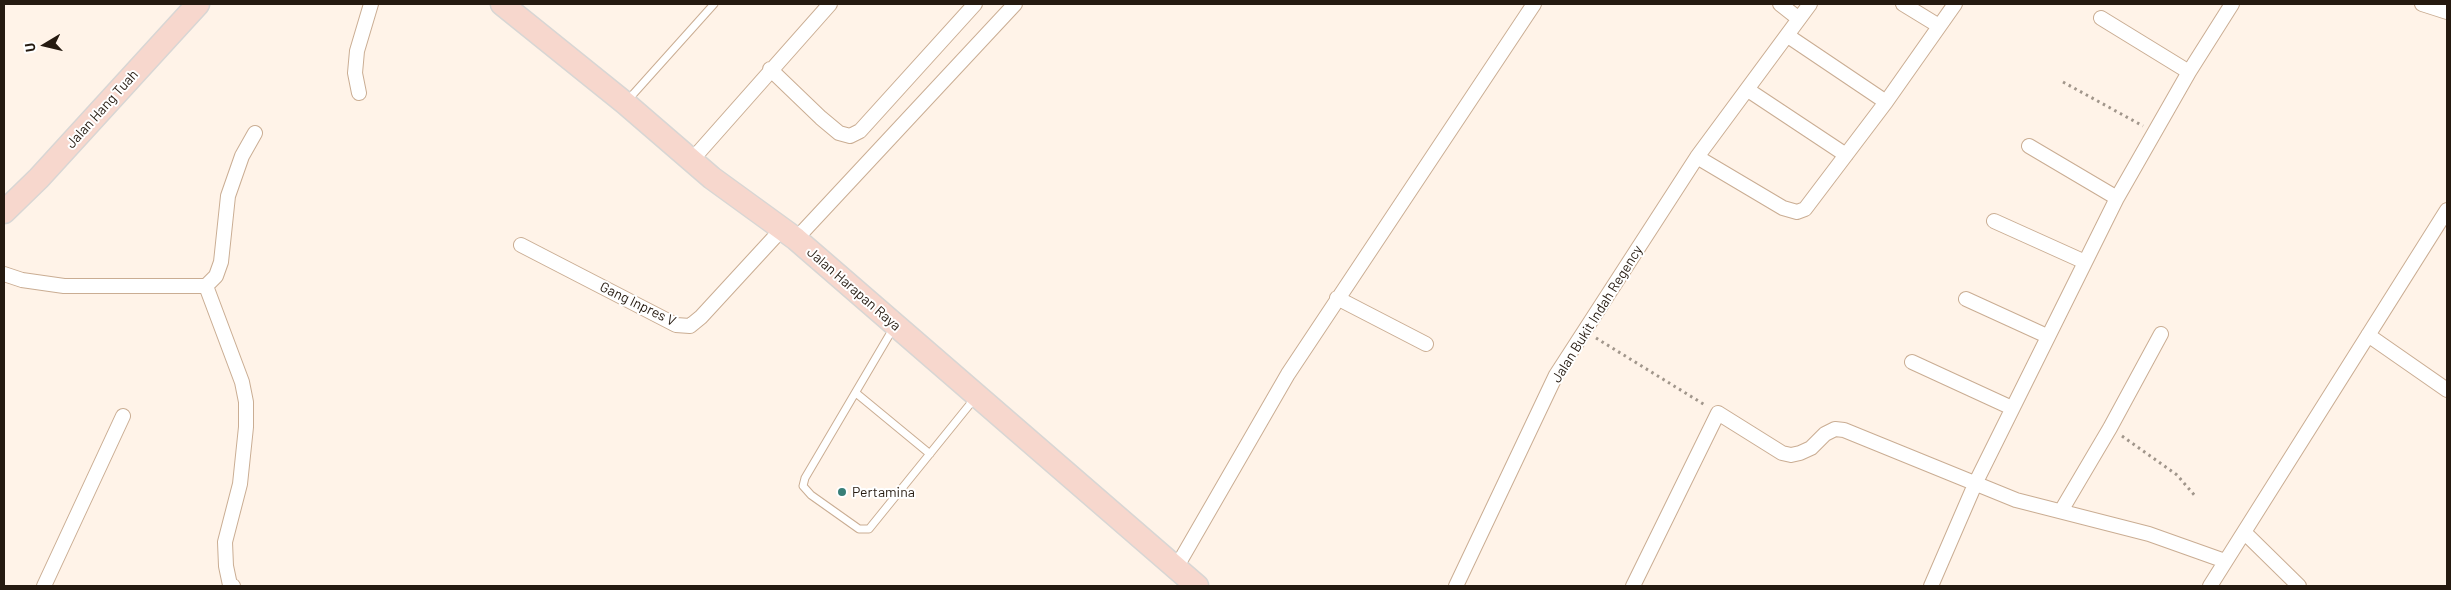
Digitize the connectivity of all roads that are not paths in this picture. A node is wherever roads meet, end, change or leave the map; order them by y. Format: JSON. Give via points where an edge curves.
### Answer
{"nodes":[{"id":1,"x":198,"y":4,"type":"edge"},
{"id":2,"x":371,"y":4,"type":"edge"},
{"id":3,"x":502,"y":4,"type":"edge"},
{"id":4,"x":714,"y":4,"type":"edge"},
{"id":5,"x":830,"y":4,"type":"edge"},
{"id":6,"x":975,"y":4,"type":"edge"},
{"id":7,"x":1016,"y":4,"type":"edge"},
{"id":8,"x":1534,"y":4,"type":"edge"},
{"id":9,"x":1780,"y":4,"type":"edge"},
{"id":10,"x":1810,"y":4,"type":"edge"},
{"id":11,"x":1903,"y":4,"type":"edge"},
{"id":12,"x":1955,"y":4,"type":"edge"},
{"id":13,"x":2232,"y":4,"type":"edge"},
{"id":14,"x":2422,"y":4,"type":"edge"},
{"id":15,"x":2447,"y":12,"type":"edge"},
{"id":16,"x":2101,"y":18,"type":"dead end"},
{"id":17,"x":1799,"y":19,"type":"junction"},
{"id":18,"x":1939,"y":26,"type":"junction"},
{"id":19,"x":1788,"y":36,"type":"junction"},
{"id":20,"x":770,"y":69,"type":"junction"},
{"id":21,"x":2188,"y":72,"type":"junction"},
{"id":22,"x":1748,"y":90,"type":"junction"},
{"id":23,"x":359,"y":93,"type":"dead end"},
{"id":24,"x":1886,"y":102,"type":"junction"},
{"id":25,"x":625,"y":103,"type":"junction"},
{"id":26,"x":255,"y":133,"type":"dead end"},
{"id":27,"x":2030,"y":146,"type":"dead end"},
{"id":28,"x":1846,"y":155,"type":"junction"},
{"id":29,"x":1698,"y":157,"type":"junction"},
{"id":30,"x":691,"y":161,"type":"junction"},
{"id":31,"x":2117,"y":198,"type":"junction"},
{"id":32,"x":2447,"y":210,"type":"edge"},
{"id":33,"x":4,"y":212,"type":"edge"},
{"id":34,"x":1994,"y":221,"type":"dead end"},
{"id":35,"x":789,"y":234,"type":"junction"},
{"id":36,"x":521,"y":245,"type":"dead end"},
{"id":37,"x":2084,"y":262,"type":"junction"},
{"id":38,"x":4,"y":274,"type":"edge"},
{"id":39,"x":206,"y":286,"type":"junction"},
{"id":40,"x":1337,"y":298,"type":"junction"},
{"id":41,"x":1966,"y":299,"type":"dead end"},
{"id":42,"x":895,"y":325,"type":"junction"},
{"id":43,"x":2161,"y":334,"type":"dead end"},
{"id":44,"x":2368,"y":334,"type":"junction"},
{"id":45,"x":2047,"y":336,"type":"junction"},
{"id":46,"x":1426,"y":344,"type":"dead end"},
{"id":47,"x":1912,"y":362,"type":"dead end"},
{"id":48,"x":2447,"y":390,"type":"edge"},
{"id":49,"x":856,"y":393,"type":"junction"},
{"id":50,"x":977,"y":396,"type":"junction"},
{"id":51,"x":2012,"y":408,"type":"junction"},
{"id":52,"x":123,"y":416,"type":"dead end"},
{"id":53,"x":930,"y":454,"type":"junction"},
{"id":54,"x":1976,"y":482,"type":"junction"},
{"id":55,"x":2060,"y":511,"type":"junction"},
{"id":56,"x":2244,"y":532,"type":"junction"},
{"id":57,"x":2225,"y":561,"type":"junction"},
{"id":58,"x":1176,"y":568,"type":"junction"},
{"id":59,"x":44,"y":586,"type":"edge"},
{"id":60,"x":233,"y":586,"type":"edge"},
{"id":61,"x":1197,"y":586,"type":"edge"},
{"id":62,"x":1456,"y":586,"type":"edge"},
{"id":63,"x":1633,"y":586,"type":"edge"},
{"id":64,"x":1931,"y":586,"type":"edge"},
{"id":65,"x":2210,"y":586,"type":"edge"},
{"id":66,"x":2299,"y":586,"type":"edge"}],
"edges":[{"from":1,"to":33,"type":"main road","name":"Jalan Hang Tuah"},
{"from":2,"to":23,"type":"street","via":[[357,51],[355,73]]},
{"from":3,"to":25,"type":"main road","name":"Jalan Harapan Raya"},
{"from":4,"to":25,"type":"lane"},
{"from":5,"to":20,"type":"street"},
{"from":6,"to":20,"type":"street","via":[[866,125],[850,136],[838,133]]},
{"from":7,"to":35,"type":"street","name":"Gang Inpres V"},
{"from":8,"to":40,"type":"street"},
{"from":9,"to":17,"type":"street"},
{"from":10,"to":17,"type":"street","name":"Jalan Bukit Indah Regency"},
{"from":11,"to":18,"type":"street"},
{"from":12,"to":18,"type":"street"},
{"from":13,"to":21,"type":"street"},
{"from":14,"to":15,"type":"street"},
{"from":16,"to":21,"type":"street"},
{"from":17,"to":19,"type":"street","name":"Jalan Bukit Indah Regency"},
{"from":18,"to":24,"type":"street"},
{"from":19,"to":22,"type":"street","name":"Jalan Bukit Indah Regency"},
{"from":19,"to":24,"type":"street"},
{"from":20,"to":30,"type":"street"},
{"from":21,"to":31,"type":"street"},
{"from":22,"to":28,"type":"street"},
{"from":22,"to":29,"type":"street","name":"Jalan Bukit Indah Regency"},
{"from":24,"to":28,"type":"street"},
{"from":25,"to":30,"type":"main road","name":"Jalan Harapan Raya"},
{"from":26,"to":39,"type":"street","via":[[242,156],[228,196],[221,262],[216,276]]},
{"from":27,"to":31,"type":"street"},
{"from":28,"to":29,"type":"street","via":[[1805,209],[1798,212],[1783,208]]},
{"from":29,"to":62,"type":"street","name":"Jalan Bukit Indah Regency","via":[[1556,375]]},
{"from":30,"to":35,"type":"main road","name":"Jalan Harapan Raya"},
{"from":31,"to":37,"type":"street"},
{"from":32,"to":44,"type":"street"},
{"from":34,"to":37,"type":"street"},
{"from":35,"to":36,"type":"street","name":"Gang Inpres V","via":[[690,326],[676,326]]},
{"from":35,"to":42,"type":"main road","name":"Jalan Harapan Raya"},
{"from":37,"to":45,"type":"street"},
{"from":38,"to":39,"type":"street","via":[[64,286]]},
{"from":39,"to":60,"type":"street","via":[[242,382],[246,402],[240,484],[225,542],[226,566],[230,585]]},
{"from":40,"to":46,"type":"street"},
{"from":40,"to":58,"type":"street","via":[[1270,402]]},
{"from":41,"to":45,"type":"street"},
{"from":42,"to":49,"type":"lane"},
{"from":42,"to":50,"type":"main road","name":"Jalan Harapan Raya"},
{"from":43,"to":55,"type":"street"},
{"from":44,"to":48,"type":"street"},
{"from":44,"to":56,"type":"street"},
{"from":45,"to":51,"type":"street"},
{"from":47,"to":51,"type":"street"},
{"from":49,"to":53,"type":"lane"},
{"from":49,"to":53,"type":"lane","via":[[804,478],[803,486],[811,495],[864,531]]},
{"from":50,"to":53,"type":"lane"},
{"from":50,"to":58,"type":"main road","name":"Jalan Harapan Raya"},
{"from":51,"to":54,"type":"street"},
{"from":52,"to":59,"type":"street"},
{"from":54,"to":55,"type":"street","via":[[2016,500]]},
{"from":54,"to":63,"type":"street","via":[[1844,430],[1835,429],[1811,448],[1791,455],[1782,453],[1718,413]]},
{"from":54,"to":64,"type":"street"},
{"from":55,"to":57,"type":"street","via":[[2148,534]]},
{"from":56,"to":57,"type":"street"},
{"from":56,"to":66,"type":"street"},
{"from":57,"to":65,"type":"street"},
{"from":58,"to":61,"type":"main road","name":"Jalan Harapan Raya"}]}
